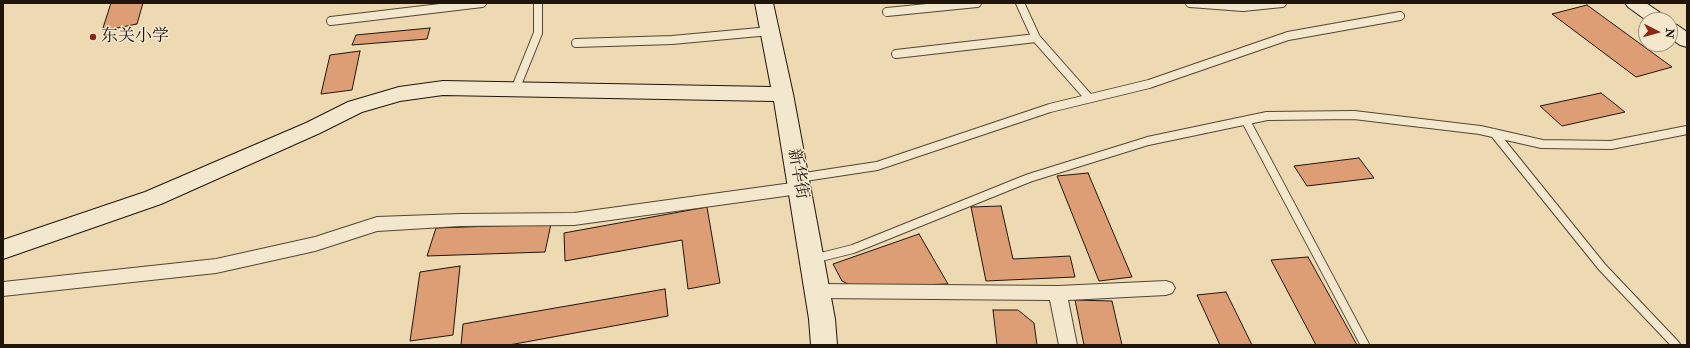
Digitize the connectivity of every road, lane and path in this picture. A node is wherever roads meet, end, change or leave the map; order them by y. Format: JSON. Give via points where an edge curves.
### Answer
{"nodes":[{"id":1,"x":482,"y":3,"type":"edge"},
{"id":2,"x":538,"y":3,"type":"edge"},
{"id":3,"x":764,"y":3,"type":"edge"},
{"id":4,"x":977,"y":3,"type":"edge"},
{"id":5,"x":1020,"y":3,"type":"edge"},
{"id":6,"x":1190,"y":3,"type":"edge"},
{"id":7,"x":1282,"y":3,"type":"edge"},
{"id":8,"x":1634,"y":3,"type":"edge"},
{"id":9,"x":887,"y":12,"type":"dead end"},
{"id":10,"x":1647,"y":12,"type":"edge"},
{"id":11,"x":1400,"y":16,"type":"dead end"},
{"id":12,"x":331,"y":21,"type":"dead end"},
{"id":13,"x":770,"y":31,"type":"junction"},
{"id":14,"x":1678,"y":35,"type":"edge"},
{"id":15,"x":1036,"y":38,"type":"junction"},
{"id":16,"x":1687,"y":41,"type":"edge"},
{"id":17,"x":576,"y":43,"type":"dead end"},
{"id":18,"x":896,"y":54,"type":"dead end"},
{"id":19,"x":515,"y":90,"type":"junction"},
{"id":20,"x":783,"y":94,"type":"junction"},
{"id":21,"x":1089,"y":98,"type":"junction"},
{"id":22,"x":1246,"y":121,"type":"junction"},
{"id":23,"x":1687,"y":130,"type":"edge"},
{"id":24,"x":1494,"y":133,"type":"junction"},
{"id":25,"x":798,"y":183,"type":"junction"},
{"id":26,"x":3,"y":250,"type":"edge"},
{"id":27,"x":812,"y":260,"type":"junction"},
{"id":28,"x":1166,"y":288,"type":"dead end"},
{"id":29,"x":3,"y":289,"type":"edge"},
{"id":30,"x":818,"y":292,"type":"junction"},
{"id":31,"x":1058,"y":293,"type":"junction"},
{"id":32,"x":824,"y":345,"type":"edge"},
{"id":33,"x":1068,"y":345,"type":"edge"},
{"id":34,"x":1365,"y":345,"type":"edge"},
{"id":35,"x":1676,"y":345,"type":"edge"}],
"edges":[{"from":1,"to":12,"type":"lane"},
{"from":2,"to":19,"type":"lane","via":[[538,33]]},
{"from":3,"to":13,"type":"street","name":"新华街"},
{"from":4,"to":9,"type":"lane"},
{"from":5,"to":15,"type":"lane"},
{"from":6,"to":7,"type":"lane","via":[[1243,7]]},
{"from":8,"to":10,"type":"street"},
{"from":11,"to":21,"type":"lane","via":[[1288,36],[1149,84]]},
{"from":13,"to":17,"type":"lane","via":[[672,40]]},
{"from":13,"to":20,"type":"street","name":"新华街"},
{"from":14,"to":16,"type":"street"},
{"from":15,"to":18,"type":"lane"},
{"from":15,"to":21,"type":"lane"},
{"from":19,"to":20,"type":"street"},
{"from":19,"to":26,"type":"street","via":[[443,88],[399,94],[355,107],[153,198]]},
{"from":20,"to":25,"type":"street","name":"新华街"},
{"from":21,"to":25,"type":"lane","via":[[1050,108],[877,166]]},
{"from":22,"to":24,"type":"lane","via":[[1267,116],[1354,115]]},
{"from":22,"to":27,"type":"lane","via":[[1148,141],[1029,178],[853,249]]},
{"from":22,"to":34,"type":"lane"},
{"from":23,"to":24,"type":"lane","via":[[1611,146],[1542,144]]},
{"from":24,"to":35,"type":"lane","via":[[1602,267]]},
{"from":25,"to":27,"type":"street","name":"新华街"},
{"from":25,"to":29,"type":"street","via":[[574,219],[378,224],[315,244],[216,266]]},
{"from":27,"to":30,"type":"street","name":"新华街"},
{"from":28,"to":31,"type":"street"},
{"from":30,"to":31,"type":"street"},
{"from":30,"to":32,"type":"street","name":"新华街"},
{"from":31,"to":33,"type":"street"}]}
